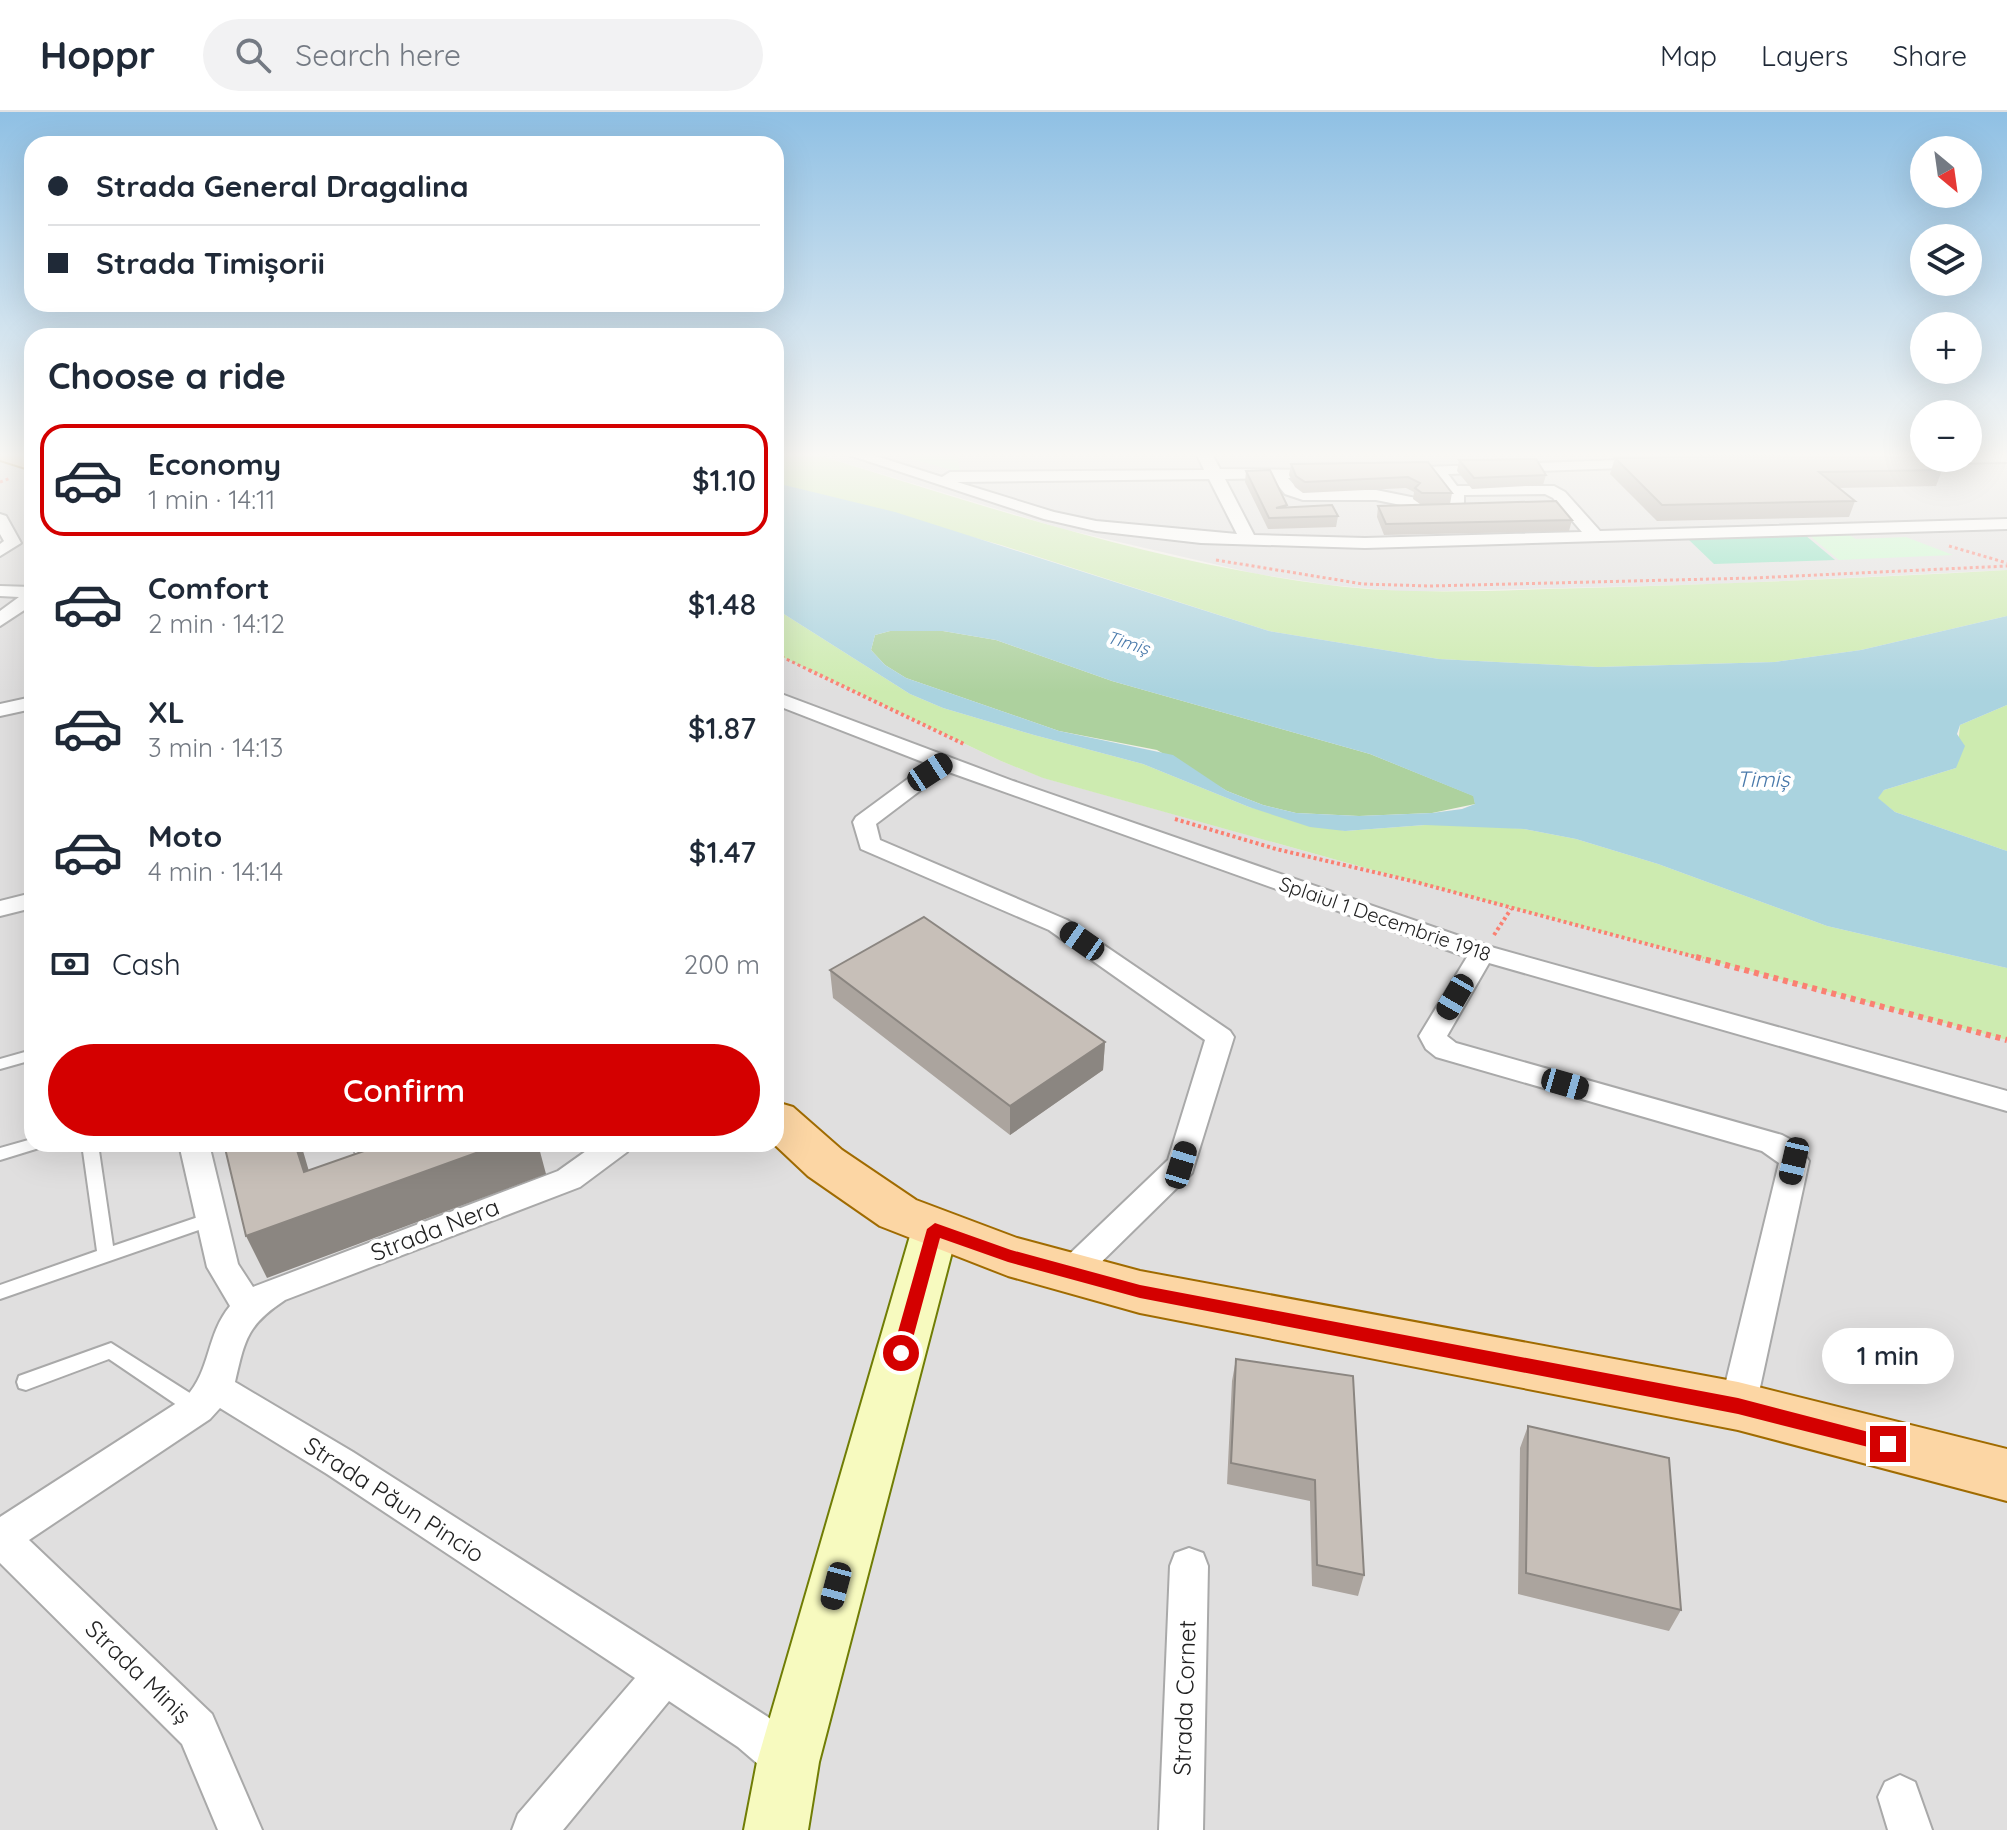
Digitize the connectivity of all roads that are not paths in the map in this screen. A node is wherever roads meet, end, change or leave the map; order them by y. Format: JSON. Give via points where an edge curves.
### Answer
{"nodes":[{"id":1,"x":6,"y":532,"type":"edge"},
{"id":2,"x":1136,"y":532,"type":"edge"},
{"id":3,"x":1244,"y":532,"type":"edge"},
{"id":4,"x":1592,"y":532,"type":"edge"},
{"id":5,"x":1726,"y":532,"type":"edge"},
{"id":6,"x":1595,"y":536,"type":"junction"},
{"id":7,"x":1249,"y":541,"type":"junction"},
{"id":8,"x":0,"y":551,"type":"edge"},
{"id":9,"x":0,"y":591,"type":"edge"},
{"id":10,"x":24,"y":593,"type":"edge"},
{"id":11,"x":24,"y":600,"type":"edge"},
{"id":12,"x":0,"y":620,"type":"edge"},
{"id":13,"x":784,"y":701,"type":"edge"},
{"id":14,"x":24,"y":705,"type":"edge"},
{"id":15,"x":0,"y":710,"type":"edge"},
{"id":16,"x":943,"y":763,"type":"junction"},
{"id":17,"x":24,"y":902,"type":"edge"},
{"id":18,"x":0,"y":909,"type":"edge"},
{"id":19,"x":1482,"y":953,"type":"junction"},
{"id":20,"x":24,"y":1057,"type":"edge"},
{"id":21,"x":0,"y":1064,"type":"edge"},
{"id":22,"x":2007,"y":1101,"type":"edge"},
{"id":23,"x":784,"y":1126,"type":"edge"},
{"id":24,"x":24,"y":1147,"type":"edge"},
{"id":25,"x":91,"y":1152,"type":"edge"},
{"id":26,"x":196,"y":1152,"type":"edge"},
{"id":27,"x":363,"y":1152,"type":"edge"},
{"id":28,"x":606,"y":1152,"type":"edge"},
{"id":29,"x":0,"y":1154,"type":"edge"},
{"id":30,"x":367,"y":1164,"type":"edge"},
{"id":31,"x":210,"y":1219,"type":"junction"},
{"id":32,"x":935,"y":1229,"type":"junction"},
{"id":33,"x":106,"y":1255,"type":"junction"},
{"id":34,"x":1070,"y":1273,"type":"junction"},
{"id":35,"x":0,"y":1292,"type":"edge"},
{"id":36,"x":248,"y":1307,"type":"junction"},
{"id":37,"x":26,"y":1382,"type":"dead end"},
{"id":38,"x":207,"y":1398,"type":"junction"},
{"id":39,"x":1738,"y":1406,"type":"junction"},
{"id":40,"x":2007,"y":1475,"type":"edge"},
{"id":41,"x":0,"y":1538,"type":"edge"},
{"id":42,"x":1189,"y":1566,"type":"dead end"},
{"id":43,"x":665,"y":1674,"type":"junction"},
{"id":44,"x":788,"y":1762,"type":"junction"},
{"id":45,"x":240,"y":1830,"type":"edge"},
{"id":46,"x":534,"y":1830,"type":"edge"},
{"id":47,"x":776,"y":1830,"type":"edge"},
{"id":48,"x":1181,"y":1830,"type":"edge"}],
"edges":[{"from":1,"to":8,"type":"street","via":[[13,543]]},
{"from":2,"to":7,"type":"street"},
{"from":3,"to":7,"type":"street"},
{"from":4,"to":6,"type":"street"},
{"from":5,"to":6,"type":"street"},
{"from":6,"to":7,"type":"street"},
{"from":9,"to":10,"type":"street"},
{"from":11,"to":12,"type":"street"},
{"from":13,"to":16,"type":"street","name":"Splaiul 1 Decembrie 1918"},
{"from":14,"to":15,"type":"street"},
{"from":16,"to":19,"type":"street","name":"Splaiul 1 Decembrie 1918"},
{"from":16,"to":34,"type":"street","via":[[864,822],[869,844],[1058,925],[1220,1037],[1181,1165]]},
{"from":17,"to":18,"type":"street"},
{"from":19,"to":22,"type":"street","name":"Splaiul 1 Decembrie 1918"},
{"from":19,"to":39,"type":"street","via":[[1433,1036],[1446,1050],[1772,1143],[1794,1161]]},
{"from":20,"to":21,"type":"lane"},
{"from":23,"to":32,"type":"main road","via":[[861,1190]]},
{"from":24,"to":29,"type":"lane"},
{"from":25,"to":33,"type":"lane"},
{"from":26,"to":31,"type":"street"},
{"from":27,"to":30,"type":"lane"},
{"from":28,"to":36,"type":"street","name":"Strada Nera","via":[[569,1179],[273,1291]]},
{"from":31,"to":33,"type":"lane"},
{"from":31,"to":36,"type":"street","via":[[223,1267]]},
{"from":32,"to":34,"type":"main road"},
{"from":32,"to":44,"type":"main road"},
{"from":33,"to":35,"type":"lane"},
{"from":34,"to":39,"type":"main road","via":[[1140,1292]]},
{"from":36,"to":38,"type":"street","name":"Strada Nera","via":[[231,1329]]},
{"from":37,"to":38,"type":"lane","via":[[111,1351]]},
{"from":38,"to":41,"type":"street"},
{"from":38,"to":43,"type":"street","name":"Strada Păun Pincio","via":[[340,1463]]},
{"from":39,"to":40,"type":"main road"},
{"from":41,"to":45,"type":"street","name":"Strada Miniș","via":[[197,1729]]},
{"from":42,"to":48,"type":"street","name":"Strada Cornet"},
{"from":43,"to":44,"type":"street","name":"Strada Păun Pincio","via":[[753,1732]]},
{"from":43,"to":46,"type":"street"},
{"from":44,"to":47,"type":"main road"}]}
